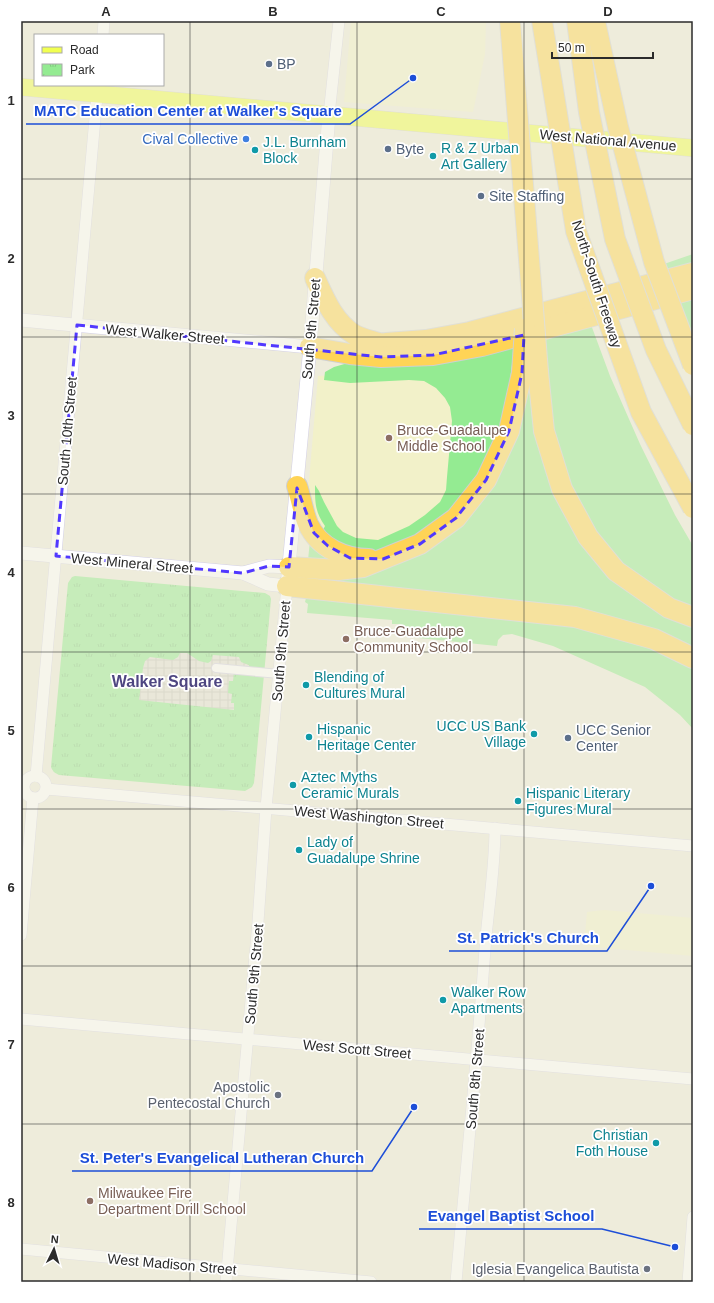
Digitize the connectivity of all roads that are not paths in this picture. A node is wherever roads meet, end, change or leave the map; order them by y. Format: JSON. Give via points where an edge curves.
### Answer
{"nodes":[{"id":1,"x":104,"y":21,"type":"edge"},
{"id":2,"x":339,"y":21,"type":"edge"},
{"id":3,"x":510,"y":21,"type":"edge"},
{"id":4,"x":542,"y":21,"type":"edge"},
{"id":5,"x":577,"y":21,"type":"edge"},
{"id":6,"x":594,"y":21,"type":"edge"},
{"id":7,"x":103,"y":34,"type":"edge"},
{"id":8,"x":21,"y":87,"type":"edge"},
{"id":9,"x":98,"y":90,"type":"edge"},
{"id":10,"x":329,"y":115,"type":"junction"},
{"id":11,"x":693,"y":148,"type":"edge"},
{"id":12,"x":693,"y":273,"type":"edge"},
{"id":13,"x":315,"y":278,"type":"junction"},
{"id":14,"x":693,"y":289,"type":"edge"},
{"id":15,"x":21,"y":320,"type":"edge"},
{"id":16,"x":77,"y":325,"type":"junction"},
{"id":17,"x":382,"y":344,"type":"junction"},
{"id":18,"x":310,"y":347,"type":"junction"},
{"id":19,"x":693,"y":365,"type":"edge"},
{"id":20,"x":530,"y":372,"type":"junction"},
{"id":21,"x":693,"y":425,"type":"edge"},
{"id":22,"x":297,"y":486,"type":"junction"},
{"id":23,"x":693,"y":508,"type":"edge"},
{"id":24,"x":21,"y":553,"type":"edge"},
{"id":25,"x":56,"y":556,"type":"junction"},
{"id":26,"x":383,"y":559,"type":"junction"},
{"id":27,"x":243,"y":573,"type":"junction"},
{"id":28,"x":288,"y":577,"type":"junction"},
{"id":29,"x":693,"y":617,"type":"edge"},
{"id":30,"x":693,"y":658,"type":"edge"},
{"id":31,"x":216,"y":668,"type":"dead end"},
{"id":32,"x":279,"y":674,"type":"junction"},
{"id":33,"x":36,"y":776,"type":"junction"},
{"id":34,"x":22,"y":787,"type":"edge"},
{"id":35,"x":46,"y":789,"type":"junction"},
{"id":36,"x":33,"y":798,"type":"junction"},
{"id":37,"x":266,"y":808,"type":"junction"},
{"id":38,"x":495,"y":828,"type":"junction"},
{"id":39,"x":693,"y":846,"type":"edge"},
{"id":40,"x":21,"y":935,"type":"edge"},
{"id":41,"x":21,"y":1019,"type":"edge"},
{"id":42,"x":248,"y":1040,"type":"junction"},
{"id":43,"x":477,"y":1060,"type":"junction"},
{"id":44,"x":693,"y":1079,"type":"edge"},
{"id":45,"x":693,"y":1217,"type":"edge"},
{"id":46,"x":21,"y":1249,"type":"edge"},
{"id":47,"x":228,"y":1269,"type":"junction"},
{"id":48,"x":226,"y":1282,"type":"edge"},
{"id":49,"x":371,"y":1282,"type":"edge"},
{"id":50,"x":456,"y":1282,"type":"edge"},
{"id":51,"x":688,"y":1282,"type":"edge"}],
"edges":[{"from":1,"to":7,"type":"street"},
{"from":2,"to":10,"type":"street","name":"South 9th Street"},
{"from":3,"to":20,"type":"highway","bridge":true,"via":[[529,264]]},
{"from":4,"to":23,"type":"highway","name":"North-South Freeway","bridge":true,"via":[[576,231],[641,412]]},
{"from":5,"to":21,"type":"highway","bridge":true,"via":[[589,112],[615,239],[656,350]]},
{"from":6,"to":19,"type":"highway","bridge":true,"via":[[618,127],[654,262]]},
{"from":8,"to":9,"type":"main road","name":"West National Avenue"},
{"from":9,"to":10,"type":"main road","name":"West National Avenue"},
{"from":9,"to":16,"type":"street","name":"South 10th Street"},
{"from":10,"to":11,"type":"main road","name":"West National Avenue"},
{"from":10,"to":13,"type":"street","name":"South 9th Street"},
{"from":12,"to":17,"type":"highway","via":[[470,332]]},
{"from":13,"to":17,"type":"highway","via":[[337,320],[355,335]]},
{"from":13,"to":18,"type":"street","name":"South 9th Street"},
{"from":14,"to":18,"type":"highway","via":[[482,346],[433,355],[381,357]]},
{"from":15,"to":16,"type":"street","name":"West Walker Street"},
{"from":16,"to":18,"type":"street","name":"West Walker Street"},
{"from":16,"to":25,"type":"street","name":"South 10th Street"},
{"from":17,"to":18,"type":"highway"},
{"from":18,"to":22,"type":"street","name":"South 9th Street"},
{"from":20,"to":26,"type":"highway","via":[[509,431],[486,480],[456,518],[420,544]]},
{"from":20,"to":29,"type":"highway","via":[[544,431],[562,489],[588,537],[616,571],[669,608]]},
{"from":22,"to":26,"type":"highway","via":[[308,524],[318,538],[337,553],[350,558]]},
{"from":22,"to":28,"type":"street","name":"South 9th Street"},
{"from":24,"to":25,"type":"street","name":"West Mineral Street"},
{"from":25,"to":27,"type":"street","name":"West Mineral Street"},
{"from":25,"to":33,"type":"street","name":"South 10th Street"},
{"from":26,"to":28,"type":"highway","via":[[363,567]]},
{"from":27,"to":28,"type":"street","name":"West Mineral Street","via":[[268,584]]},
{"from":27,"to":28,"type":"street","name":"West Mineral Street","via":[[269,566]]},
{"from":28,"to":30,"type":"highway","via":[[575,617],[654,639]]},
{"from":28,"to":32,"type":"street","name":"South 9th Street"},
{"from":31,"to":32,"type":"street"},
{"from":32,"to":37,"type":"street","name":"South 9th Street"},
{"from":33,"to":34,"type":"street","via":[[26,780]]},
{"from":33,"to":35,"type":"street","via":[[44,782]]},
{"from":34,"to":36,"type":"street"},
{"from":35,"to":36,"type":"street","via":[[40,797]]},
{"from":35,"to":37,"type":"street","name":"West Washington Street"},
{"from":36,"to":40,"type":"street"},
{"from":37,"to":38,"type":"street","name":"West Washington Street"},
{"from":37,"to":42,"type":"street","name":"South 9th Street"},
{"from":38,"to":39,"type":"street","name":"West Washington Street"},
{"from":38,"to":43,"type":"street","name":"South 8th Street"},
{"from":41,"to":42,"type":"street","name":"West Scott Street"},
{"from":42,"to":43,"type":"street","name":"West Scott Street"},
{"from":42,"to":47,"type":"street","name":"South 9th Street"},
{"from":43,"to":44,"type":"street","name":"West Scott Street"},
{"from":43,"to":50,"type":"street","name":"South 8th Street"},
{"from":45,"to":51,"type":"street"},
{"from":46,"to":47,"type":"street","name":"West Madison Street"},
{"from":47,"to":48,"type":"street","name":"South 9th Street"},
{"from":47,"to":49,"type":"street","name":"West Madison Street"}]}
